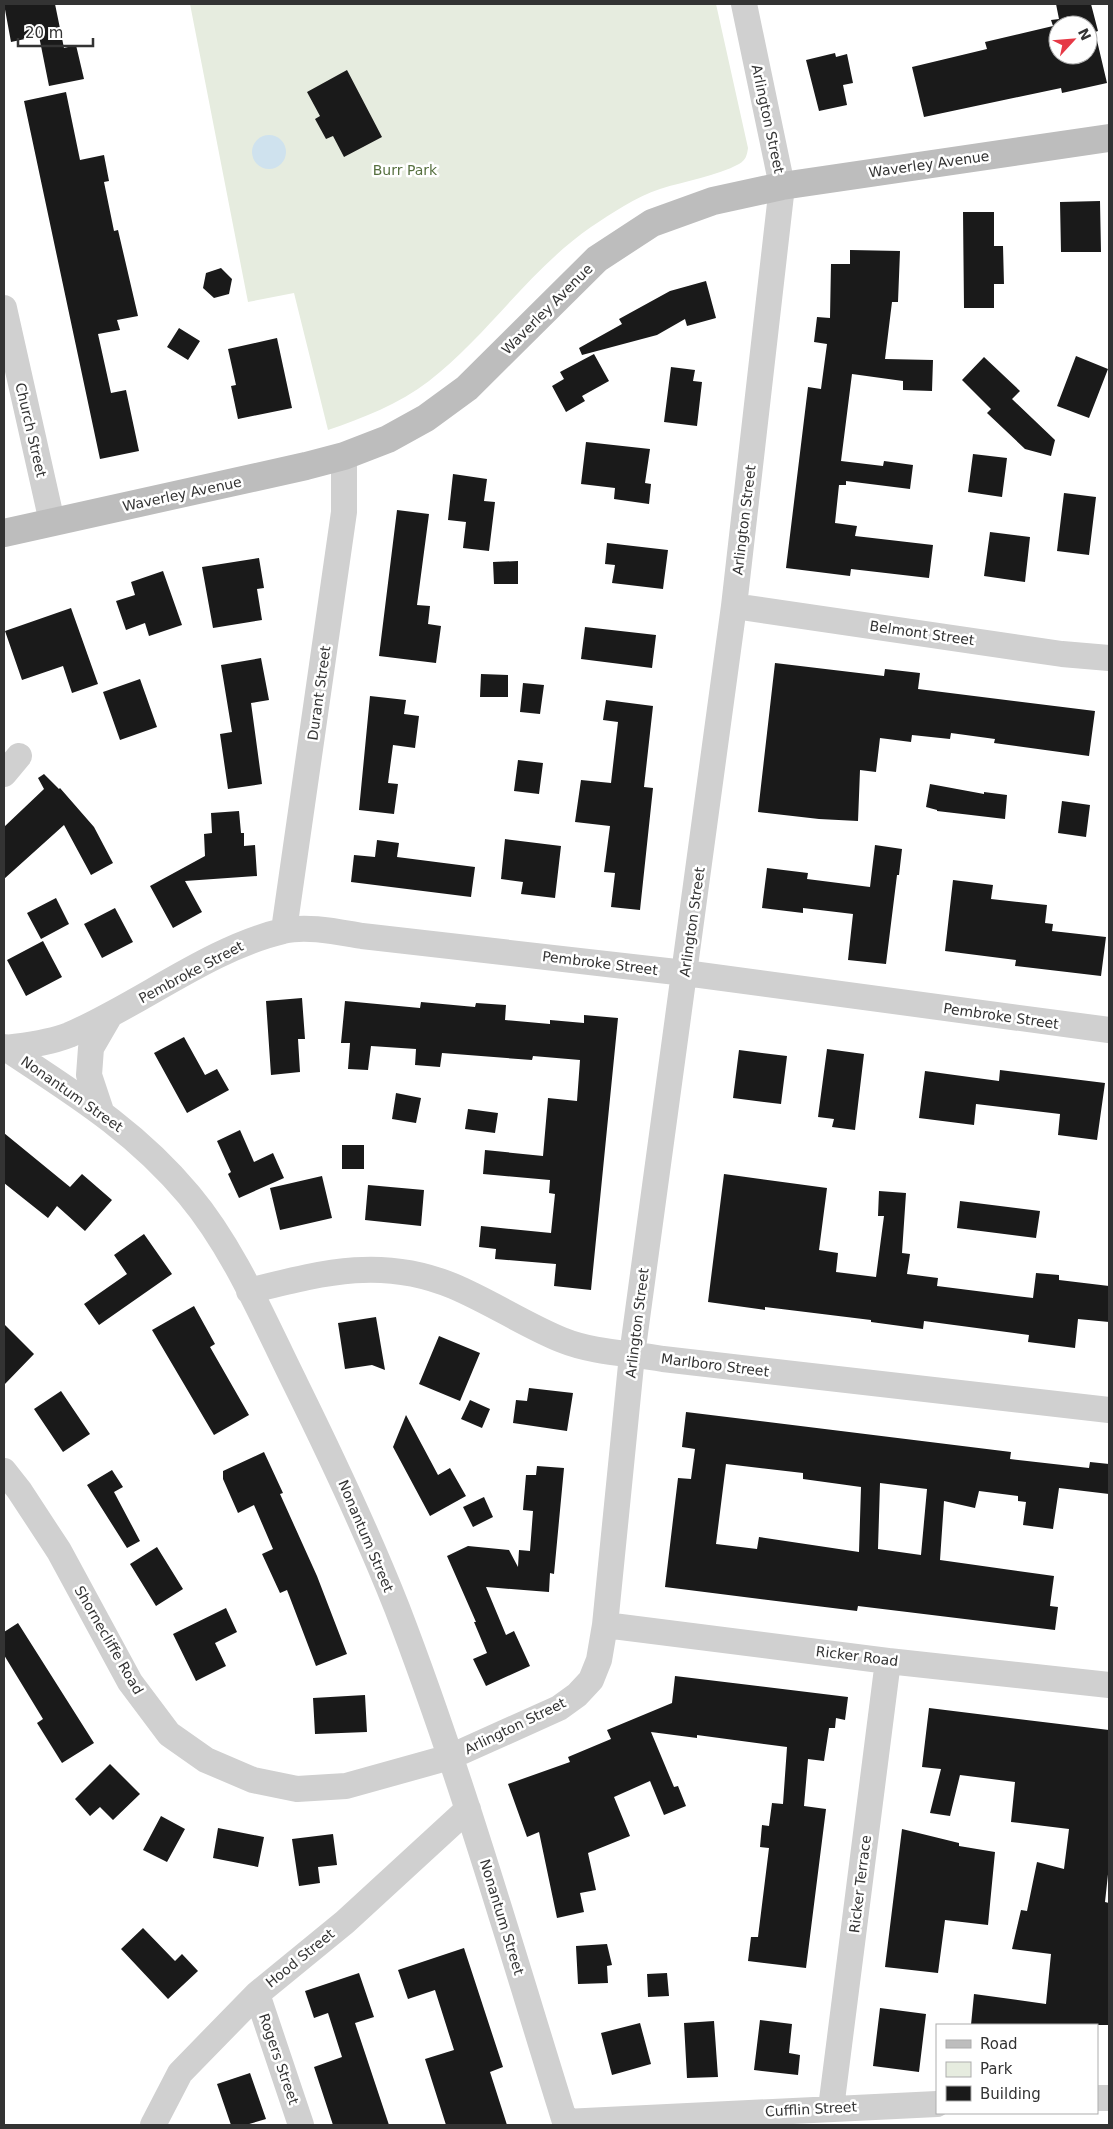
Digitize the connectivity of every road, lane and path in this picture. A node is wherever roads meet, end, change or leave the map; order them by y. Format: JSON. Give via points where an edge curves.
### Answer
{"nodes":[{"id":1,"x":744,"y":4,"type":"edge"},
{"id":2,"x":1109,"y":138,"type":"edge"},
{"id":3,"x":782,"y":186,"type":"junction"},
{"id":4,"x":4,"y":308,"type":"edge"},
{"id":5,"x":344,"y":456,"type":"junction"},
{"id":6,"x":52,"y":522,"type":"junction"},
{"id":7,"x":4,"y":533,"type":"edge"},
{"id":8,"x":734,"y":606,"type":"junction"},
{"id":9,"x":1109,"y":658,"type":"edge"},
{"id":10,"x":284,"y":930,"type":"junction"},
{"id":11,"x":685,"y":973,"type":"junction"},
{"id":12,"x":108,"y":1016,"type":"junction"},
{"id":13,"x":1109,"y":1030,"type":"edge"},
{"id":14,"x":5,"y":1048,"type":"edge"},
{"id":15,"x":101,"y":1111,"type":"junction"},
{"id":16,"x":249,"y":1291,"type":"junction"},
{"id":17,"x":632,"y":1355,"type":"junction"},
{"id":18,"x":1109,"y":1410,"type":"edge"},
{"id":19,"x":4,"y":1470,"type":"edge"},
{"id":20,"x":605,"y":1625,"type":"junction"},
{"id":21,"x":888,"y":1660,"type":"junction"},
{"id":22,"x":1109,"y":1685,"type":"edge"},
{"id":23,"x":450,"y":1757,"type":"junction"},
{"id":24,"x":468,"y":1809,"type":"junction"},
{"id":25,"x":257,"y":1994,"type":"junction"},
{"id":26,"x":936,"y":2104,"type":"edge"},
{"id":27,"x":831,"y":2108,"type":"junction"},
{"id":28,"x":566,"y":2124,"type":"edge"},
{"id":29,"x":153,"y":2125,"type":"edge"},
{"id":30,"x":301,"y":2125,"type":"edge"}],
"edges":[{"from":1,"to":3,"type":"street","name":"Arlington Street"},
{"from":2,"to":3,"type":"street","name":"Waverley Avenue"},
{"from":3,"to":5,"type":"street","name":"Waverley Avenue","via":[[713,201],[652,222],[597,259],[467,388],[426,418],[388,439]]},
{"from":3,"to":8,"type":"street","name":"Arlington Street"},
{"from":4,"to":6,"type":"street","name":"Church Street"},
{"from":5,"to":6,"type":"street","name":"Waverley Avenue"},
{"from":5,"to":10,"type":"street","name":"Durant Street","via":[[344,512]]},
{"from":6,"to":7,"type":"street","name":"Waverley Avenue"},
{"from":8,"to":9,"type":"street","name":"Belmont Street"},
{"from":8,"to":11,"type":"street","name":"Arlington Street"},
{"from":10,"to":11,"type":"street","name":"Pembroke Street","via":[[321,930]]},
{"from":10,"to":12,"type":"street","name":"Pembroke Street","via":[[243,944]]},
{"from":11,"to":13,"type":"street","name":"Pembroke Street"},
{"from":11,"to":17,"type":"street","name":"Arlington Street"},
{"from":12,"to":14,"type":"street","name":"Pembroke Street","via":[[40,1044]]},
{"from":12,"to":15,"type":"street","via":[[91,1048],[89,1075]]},
{"from":14,"to":15,"type":"street","name":"Nonantum Street"},
{"from":15,"to":16,"type":"street","name":"Nonantum Street","via":[[141,1144],[189,1195]]},
{"from":16,"to":17,"type":"street","name":"Marlboro Street","via":[[316,1274],[364,1268],[409,1272],[452,1285],[563,1340]]},
{"from":16,"to":23,"type":"street","name":"Nonantum Street","via":[[374,1550]]},
{"from":17,"to":18,"type":"street","name":"Marlboro Street"},
{"from":17,"to":20,"type":"street","name":"Arlington Street"},
{"from":19,"to":23,"type":"street","name":"Shornecliffe Road","via":[[59,1552],[130,1682],[169,1734],[206,1760],[253,1780],[297,1789],[346,1786]]},
{"from":20,"to":21,"type":"street","name":"Ricker Road"},
{"from":20,"to":23,"type":"street","name":"Arlington Street","via":[[591,1680],[577,1695],[559,1708]]},
{"from":21,"to":22,"type":"street","name":"Ricker Road"},
{"from":21,"to":27,"type":"street","name":"Ricker Terrace"},
{"from":23,"to":24,"type":"street","name":"Nonantum Street"},
{"from":24,"to":25,"type":"street","name":"Hood Street","via":[[345,1922]]},
{"from":24,"to":28,"type":"street","name":"Nonantum Street"},
{"from":25,"to":29,"type":"street","name":"Hood Street","via":[[180,2073]]},
{"from":25,"to":30,"type":"street","name":"Rogers Street"},
{"from":26,"to":27,"type":"street","name":"Cufflin Street"},
{"from":27,"to":28,"type":"street","name":"Cufflin Street"}]}
